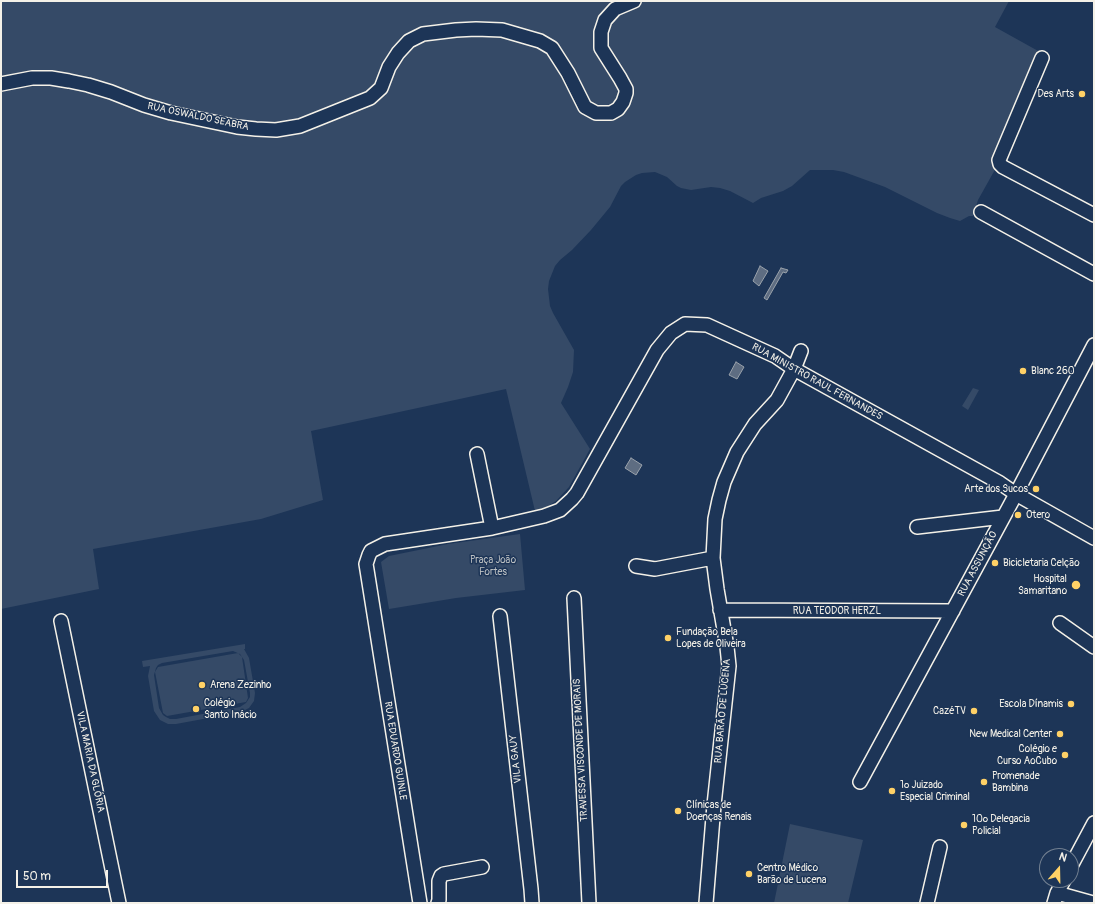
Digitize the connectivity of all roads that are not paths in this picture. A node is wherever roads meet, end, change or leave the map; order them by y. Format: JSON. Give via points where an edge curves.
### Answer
{"nodes":[{"id":1,"x":634,"y":1,"type":"edge"},
{"id":2,"x":1042,"y":58,"type":"dead end"},
{"id":3,"x":1,"y":84,"type":"edge"},
{"id":4,"x":981,"y":212,"type":"dead end"},
{"id":5,"x":1094,"y":215,"type":"edge"},
{"id":6,"x":1094,"y":274,"type":"edge"},
{"id":7,"x":1094,"y":345,"type":"edge"},
{"id":8,"x":801,"y":351,"type":"dead end"},
{"id":9,"x":794,"y":369,"type":"junction"},
{"id":10,"x":477,"y":454,"type":"dead end"},
{"id":11,"x":1016,"y":494,"type":"junction"},
{"id":12,"x":1003,"y":517,"type":"junction"},
{"id":13,"x":917,"y":527,"type":"dead end"},
{"id":14,"x":492,"y":528,"type":"junction"},
{"id":15,"x":1094,"y":538,"type":"edge"},
{"id":16,"x":713,"y":558,"type":"junction"},
{"id":17,"x":636,"y":566,"type":"dead end"},
{"id":18,"x":574,"y":598,"type":"dead end"},
{"id":19,"x":720,"y":610,"type":"junction"},
{"id":20,"x":953,"y":611,"type":"junction"},
{"id":21,"x":500,"y":616,"type":"dead end"},
{"id":22,"x":61,"y":621,"type":"dead end"},
{"id":23,"x":1060,"y":623,"type":"dead end"},
{"id":24,"x":1094,"y":647,"type":"edge"},
{"id":25,"x":860,"y":782,"type":"dead end"},
{"id":26,"x":1094,"y":823,"type":"edge"},
{"id":27,"x":940,"y":847,"type":"dead end"},
{"id":28,"x":1079,"y":851,"type":"edge"},
{"id":29,"x":482,"y":867,"type":"dead end"},
{"id":30,"x":1060,"y":888,"type":"edge"},
{"id":31,"x":1055,"y":898,"type":"edge"},
{"id":32,"x":119,"y":903,"type":"edge"},
{"id":33,"x":420,"y":903,"type":"edge"},
{"id":34,"x":438,"y":903,"type":"edge"},
{"id":35,"x":532,"y":903,"type":"edge"},
{"id":36,"x":589,"y":903,"type":"edge"},
{"id":37,"x":706,"y":903,"type":"edge"},
{"id":38,"x":927,"y":903,"type":"edge"},
{"id":39,"x":1093,"y":903,"type":"edge"}],
"edges":[{"from":1,"to":3,"type":"street","name":"RUA OSWALDO SEABRA","via":[[614,9],[605,20],[602,32],[602,48],[626,89],[623,102],[611,113],[596,113],[585,107],[552,48],[540,41],[502,30],[456,30],[423,34],[409,41],[398,52],[381,88],[370,98],[300,126],[276,130],[237,127],[171,113],[111,92],[69,81],[32,78]]},
{"from":2,"to":5,"type":"street","via":[[999,160],[1000,164]]},
{"from":4,"to":6,"type":"street"},
{"from":7,"to":11,"type":"street","name":"RUA ASSUNÇÃO"},
{"from":8,"to":9,"type":"street","name":"RUA BARÃO DE LUCENA"},
{"from":9,"to":11,"type":"street","name":"RUA MINISTRO RAUL FERNANDES","via":[[1000,482]]},
{"from":9,"to":14,"type":"street","name":"RUA MINISTRO RAUL FERNANDES","via":[[775,356],[707,325],[686,324],[671,333],[657,350],[572,499],[552,514]]},
{"from":9,"to":16,"type":"street","name":"RUA BARÃO DE LUCENA","via":[[777,400],[745,438],[730,466],[718,500]]},
{"from":10,"to":14,"type":"street"},
{"from":11,"to":12,"type":"street","name":"RUA ASSUNÇÃO"},
{"from":11,"to":15,"type":"street","name":"RUA MINISTRO RAUL FERNANDES"},
{"from":12,"to":13,"type":"street"},
{"from":12,"to":20,"type":"street","name":"RUA ASSUNÇÃO"},
{"from":14,"to":33,"type":"street","name":"RUA EDUARDO GUINLE","via":[[391,543],[371,551],[366,564]]},
{"from":16,"to":17,"type":"street","via":[[655,569]]},
{"from":16,"to":19,"type":"street","name":"RUA BARÃO DE LUCENA"},
{"from":18,"to":36,"type":"street","name":"TRAVESSA VISCONDE DE MORAIS"},
{"from":19,"to":20,"type":"street","name":"RUA TEODOR HERZL"},
{"from":19,"to":37,"type":"street","name":"RUA BARÃO DE LUCENA","via":[[729,666]]},
{"from":20,"to":25,"type":"street","name":"RUA ASSUNÇÃO"},
{"from":21,"to":35,"type":"street","name":"VILA GAUY"},
{"from":22,"to":32,"type":"street","name":"VILA MARIA DA GLÓRIA"},
{"from":23,"to":24,"type":"street"},
{"from":26,"to":28,"type":"street"},
{"from":27,"to":38,"type":"street"},
{"from":29,"to":34,"type":"street","via":[[441,876]]},
{"from":30,"to":31,"type":"street"},
{"from":31,"to":39,"type":"street"}]}
